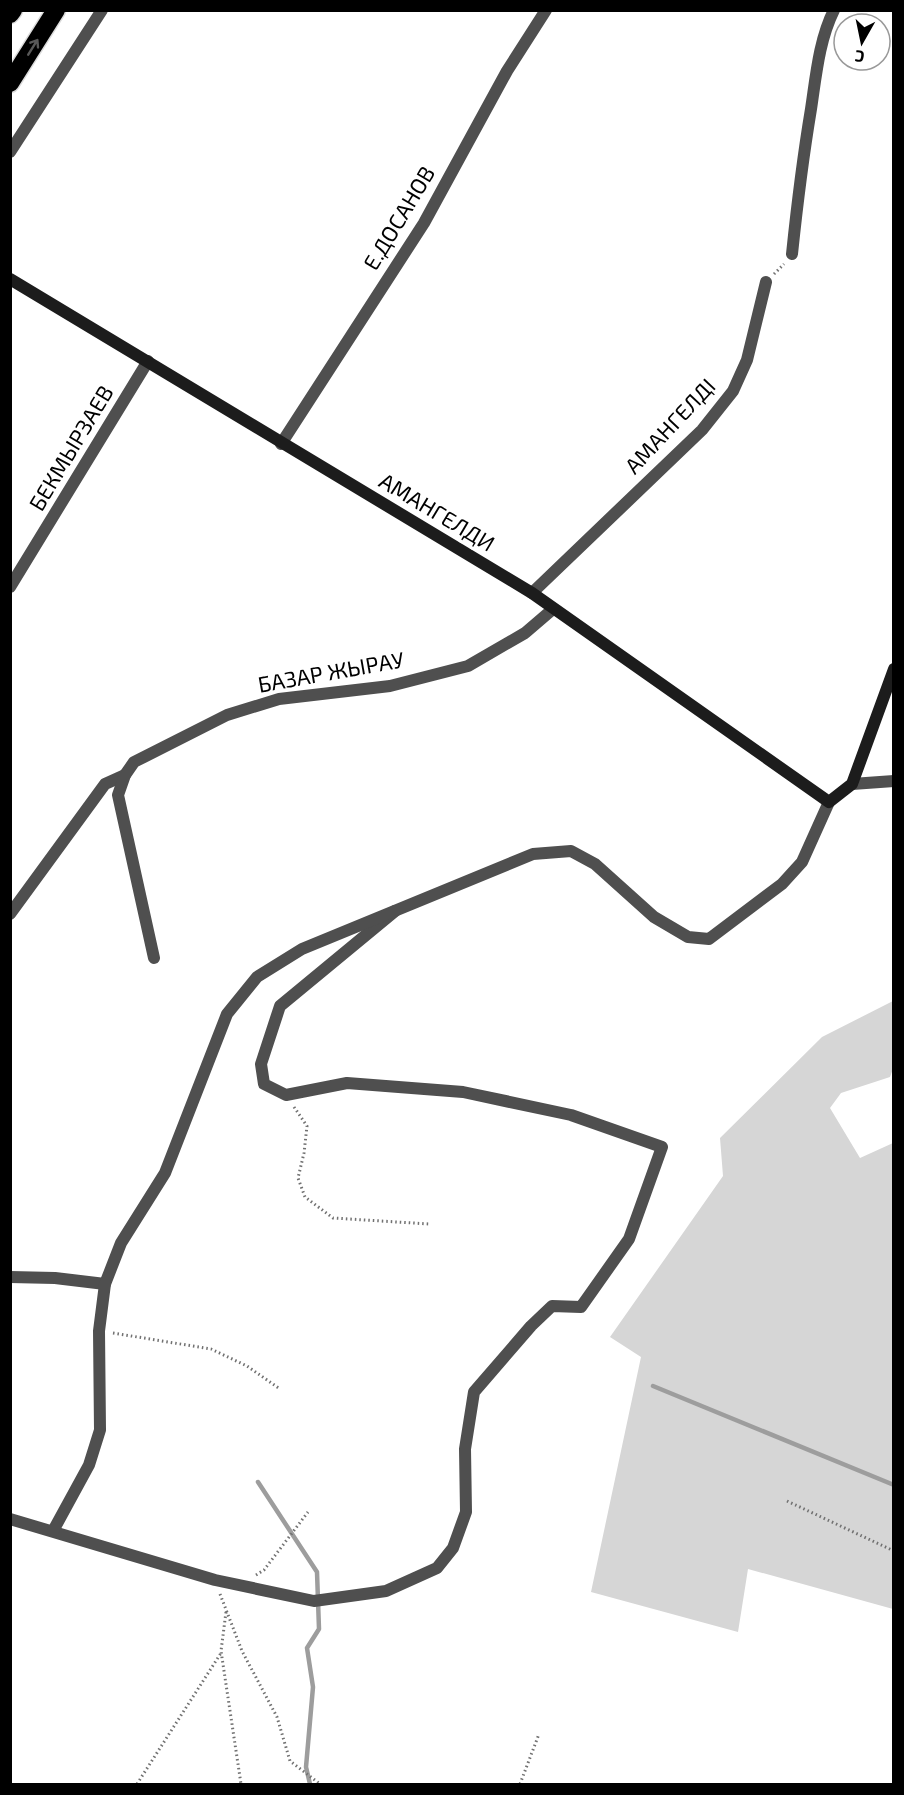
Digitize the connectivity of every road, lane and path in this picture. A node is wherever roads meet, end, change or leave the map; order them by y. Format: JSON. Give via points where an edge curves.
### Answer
{"nodes":[{"id":1,"x":13,"y":10,"type":"edge"},
{"id":2,"x":56,"y":10,"type":"edge"},
{"id":3,"x":102,"y":10,"type":"edge"},
{"id":4,"x":546,"y":10,"type":"edge"},
{"id":5,"x":834,"y":10,"type":"edge"},
{"id":6,"x":10,"y":14,"type":"edge"},
{"id":7,"x":10,"y":83,"type":"edge"},
{"id":8,"x":10,"y":152,"type":"edge"},
{"id":9,"x":792,"y":255,"type":"joint"},
{"id":10,"x":10,"y":279,"type":"edge"},
{"id":11,"x":766,"y":282,"type":"joint"},
{"id":12,"x":148,"y":361,"type":"junction"},
{"id":13,"x":281,"y":444,"type":"junction"},
{"id":14,"x":10,"y":587,"type":"edge"},
{"id":15,"x":532,"y":593,"type":"junction"},
{"id":16,"x":553,"y":609,"type":"junction"},
{"id":17,"x":894,"y":669,"type":"edge"},
{"id":18,"x":125,"y":775,"type":"junction"},
{"id":19,"x":894,"y":782,"type":"edge"},
{"id":20,"x":852,"y":784,"type":"junction"},
{"id":21,"x":829,"y":802,"type":"junction"},
{"id":22,"x":395,"y":911,"type":"junction"},
{"id":23,"x":10,"y":914,"type":"edge"},
{"id":24,"x":154,"y":958,"type":"dead end"},
{"id":25,"x":286,"y":1095,"type":"junction"},
{"id":26,"x":429,"y":1224,"type":"dead end"},
{"id":27,"x":10,"y":1277,"type":"edge"},
{"id":28,"x":105,"y":1284,"type":"junction"},
{"id":29,"x":99,"y":1331,"type":"junction"},
{"id":30,"x":280,"y":1389,"type":"dead end"},
{"id":31,"x":788,"y":1501,"type":"dead end"},
{"id":32,"x":308,"y":1512,"type":"dead end"},
{"id":33,"x":10,"y":1519,"type":"edge"},
{"id":34,"x":53,"y":1531,"type":"junction"},
{"id":35,"x":894,"y":1551,"type":"edge"},
{"id":36,"x":215,"y":1580,"type":"junction"},
{"id":37,"x":239,"y":1585,"type":"junction"},
{"id":38,"x":226,"y":1611,"type":"junction"},
{"id":39,"x":221,"y":1651,"type":"junction"},
{"id":40,"x":539,"y":1734,"type":"dead end"},
{"id":41,"x":137,"y":1785,"type":"edge"},
{"id":42,"x":241,"y":1785,"type":"edge"},
{"id":43,"x":320,"y":1785,"type":"edge"},
{"id":44,"x":519,"y":1785,"type":"edge"}],
"edges":[{"from":1,"to":6,"type":"highway"},
{"from":7,"to":2,"type":"highway","one_way":true},
{"from":3,"to":8,"type":"street"},
{"from":4,"to":13,"type":"street","name":"Е.ДОСАНОВ","via":[[507,71],[424,223]]},
{"from":5,"to":9,"type":"street","via":[[817,66]]},
{"from":9,"to":11,"type":"path"},
{"from":10,"to":12,"type":"main road","name":"АМАНГЕЛДИ"},
{"from":11,"to":15,"type":"street","name":"АМАНГЕЛДІ","via":[[747,360],[733,391],[702,430]]},
{"from":12,"to":13,"type":"main road","name":"АМАНГЕЛДИ"},
{"from":12,"to":14,"type":"street","name":"БЕКМЫРЗАЕВ"},
{"from":13,"to":15,"type":"main road","name":"АМАНГЕЛДИ"},
{"from":15,"to":16,"type":"main road","name":"АМАНГЕЛДИ"},
{"from":16,"to":18,"type":"street","name":"БАЗАР ЖЫРАУ","via":[[525,633],[468,666],[390,686],[279,699],[227,715],[134,762]]},
{"from":16,"to":21,"type":"main road","name":"АМАНГЕЛДИ"},
{"from":17,"to":20,"type":"main road"},
{"from":18,"to":23,"type":"street","name":"БАЗАР ЖЫРАУ","via":[[105,784]]},
{"from":18,"to":24,"type":"street","via":[[118,795]]},
{"from":19,"to":20,"type":"street"},
{"from":20,"to":21,"type":"main road"},
{"from":21,"to":22,"type":"street","via":[[802,862],[782,884],[709,939],[688,937],[654,917],[595,864],[571,851],[534,854]]},
{"from":22,"to":25,"type":"street","via":[[280,1006],[261,1064],[264,1084]]},
{"from":22,"to":28,"type":"street","via":[[302,949],[257,977],[227,1014],[165,1173],[121,1243]]},
{"from":25,"to":26,"type":"path","via":[[307,1126],[298,1178],[305,1197],[333,1218]]},
{"from":25,"to":37,"type":"street","via":[[347,1083],[463,1092],[571,1115],[662,1147],[629,1239],[581,1307],[552,1306],[474,1392],[465,1449],[466,1512],[453,1548],[437,1568],[386,1591],[314,1601]]},
{"from":27,"to":28,"type":"street"},
{"from":28,"to":29,"type":"street"},
{"from":29,"to":30,"type":"path","via":[[211,1349],[247,1365]]},
{"from":29,"to":34,"type":"street","via":[[100,1430],[89,1465]]},
{"from":31,"to":35,"type":"path"},
{"from":32,"to":37,"type":"path","via":[[264,1569]]},
{"from":33,"to":34,"type":"street"},
{"from":34,"to":36,"type":"street"},
{"from":36,"to":37,"type":"street"},
{"from":36,"to":38,"type":"path"},
{"from":38,"to":39,"type":"path"},
{"from":38,"to":43,"type":"path","via":[[277,1717],[290,1761]]},
{"from":39,"to":41,"type":"path"},
{"from":39,"to":42,"type":"path"},
{"from":40,"to":44,"type":"path"}]}
